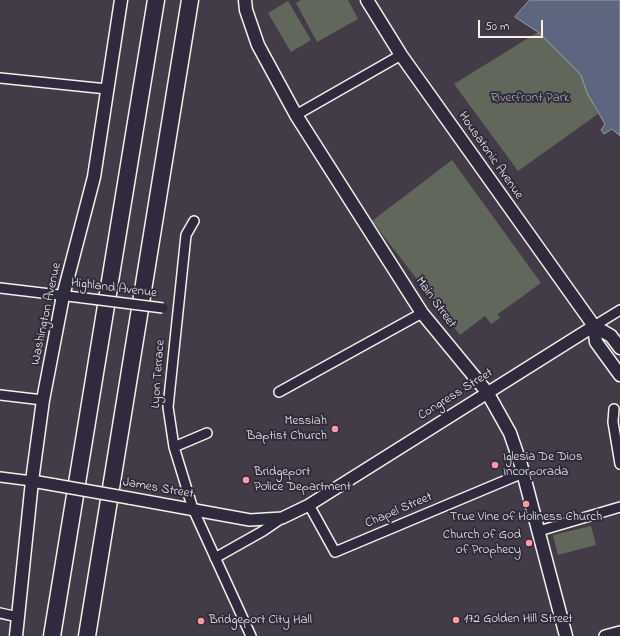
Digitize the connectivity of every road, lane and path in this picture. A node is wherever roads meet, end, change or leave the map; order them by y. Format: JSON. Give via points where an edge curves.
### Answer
{"nodes":[{"id":1,"x":120,"y":0,"type":"edge"},
{"id":2,"x":156,"y":0,"type":"edge"},
{"id":3,"x":190,"y":0,"type":"edge"},
{"id":4,"x":245,"y":0,"type":"edge"},
{"id":5,"x":367,"y":0,"type":"edge"},
{"id":6,"x":401,"y":54,"type":"junction"},
{"id":7,"x":0,"y":78,"type":"edge"},
{"id":8,"x":107,"y":89,"type":"junction"},
{"id":9,"x":296,"y":115,"type":"junction"},
{"id":10,"x":194,"y":221,"type":"dead end"},
{"id":11,"x":0,"y":288,"type":"edge"},
{"id":12,"x":63,"y":296,"type":"junction"},
{"id":13,"x":177,"y":310,"type":"junction"},
{"id":14,"x":620,"y":310,"type":"edge"},
{"id":15,"x":422,"y":313,"type":"junction"},
{"id":16,"x":594,"y":326,"type":"junction"},
{"id":17,"x":620,"y":348,"type":"edge"},
{"id":18,"x":620,"y":375,"type":"edge"},
{"id":19,"x":279,"y":392,"type":"dead end"},
{"id":20,"x":487,"y":392,"type":"junction"},
{"id":21,"x":0,"y":395,"type":"edge"},
{"id":22,"x":43,"y":400,"type":"junction"},
{"id":23,"x":614,"y":409,"type":"dead end"},
{"id":24,"x":207,"y":433,"type":"dead end"},
{"id":25,"x":174,"y":447,"type":"junction"},
{"id":26,"x":620,"y":464,"type":"edge"},
{"id":27,"x":523,"y":473,"type":"junction"},
{"id":28,"x":0,"y":477,"type":"edge"},
{"id":29,"x":32,"y":481,"type":"junction"},
{"id":30,"x":308,"y":505,"type":"junction"},
{"id":31,"x":620,"y":508,"type":"edge"},
{"id":32,"x":193,"y":509,"type":"junction"},
{"id":33,"x":282,"y":518,"type":"junction"},
{"id":34,"x":539,"y":531,"type":"junction"},
{"id":35,"x":215,"y":558,"type":"junction"},
{"id":36,"x":0,"y":614,"type":"edge"},
{"id":37,"x":18,"y":616,"type":"junction"},
{"id":38,"x":620,"y":632,"type":"edge"},
{"id":39,"x":16,"y":636,"type":"edge"},
{"id":40,"x":52,"y":636,"type":"edge"},
{"id":41,"x":87,"y":636,"type":"edge"},
{"id":42,"x":250,"y":636,"type":"edge"},
{"id":43,"x":566,"y":636,"type":"edge"},
{"id":44,"x":605,"y":636,"type":"edge"}],
"edges":[{"from":1,"to":8,"type":"main road","name":"Washington Avenue"},
{"from":2,"to":40,"type":"highway"},
{"from":3,"to":41,"type":"highway"},
{"from":4,"to":9,"type":"main road","name":"Main Street","via":[[258,46]]},
{"from":5,"to":6,"type":"main road","name":"Housatonic Avenue"},
{"from":6,"to":9,"type":"street"},
{"from":6,"to":16,"type":"main road","name":"Housatonic Avenue"},
{"from":7,"to":8,"type":"street"},
{"from":8,"to":12,"type":"main road","name":"Washington Avenue","via":[[94,177]]},
{"from":9,"to":15,"type":"main road","name":"Main Street"},
{"from":10,"to":13,"type":"street","name":"Lyon Terrace","via":[[186,235]]},
{"from":11,"to":12,"type":"street","name":"Highland Avenue"},
{"from":12,"to":13,"type":"street","name":"Highland Avenue","bridge":true},
{"from":12,"to":22,"type":"main road","name":"Washington Avenue"},
{"from":13,"to":25,"type":"street","name":"Lyon Terrace","via":[[168,407]]},
{"from":14,"to":16,"type":"street","name":"Congress Street"},
{"from":15,"to":19,"type":"street"},
{"from":15,"to":20,"type":"main road","name":"Main Street"},
{"from":16,"to":17,"type":"main road","via":[[611,336]]},
{"from":16,"to":18,"type":"main road","via":[[596,342]]},
{"from":16,"to":20,"type":"street","name":"Congress Street"},
{"from":20,"to":27,"type":"main road","name":"Main Street","via":[[510,433]]},
{"from":20,"to":30,"type":"street","name":"Congress Street"},
{"from":21,"to":22,"type":"street"},
{"from":22,"to":29,"type":"main road","name":"Washington Avenue"},
{"from":23,"to":26,"type":"street","via":[[613,422]]},
{"from":24,"to":25,"type":"street"},
{"from":25,"to":32,"type":"street","name":"Lyon Terrace"},
{"from":27,"to":30,"type":"street","name":"Chapel Street","via":[[335,552]]},
{"from":27,"to":34,"type":"main road","name":"Main Street"},
{"from":28,"to":29,"type":"street","name":"James Street"},
{"from":29,"to":32,"type":"street","name":"James Street","bridge":true},
{"from":29,"to":37,"type":"main road","name":"Washington Avenue"},
{"from":30,"to":33,"type":"street","name":"James Street"},
{"from":31,"to":34,"type":"street"},
{"from":32,"to":33,"type":"street","name":"James Street","via":[[250,520]]},
{"from":32,"to":35,"type":"street","name":"Lyon Terrace"},
{"from":33,"to":35,"type":"street"},
{"from":34,"to":43,"type":"main road","name":"Main Street"},
{"from":35,"to":42,"type":"street","name":"Lyon Terrace"},
{"from":36,"to":37,"type":"street"},
{"from":37,"to":39,"type":"main road","name":"Washington Avenue"},
{"from":38,"to":44,"type":"street"}]}
